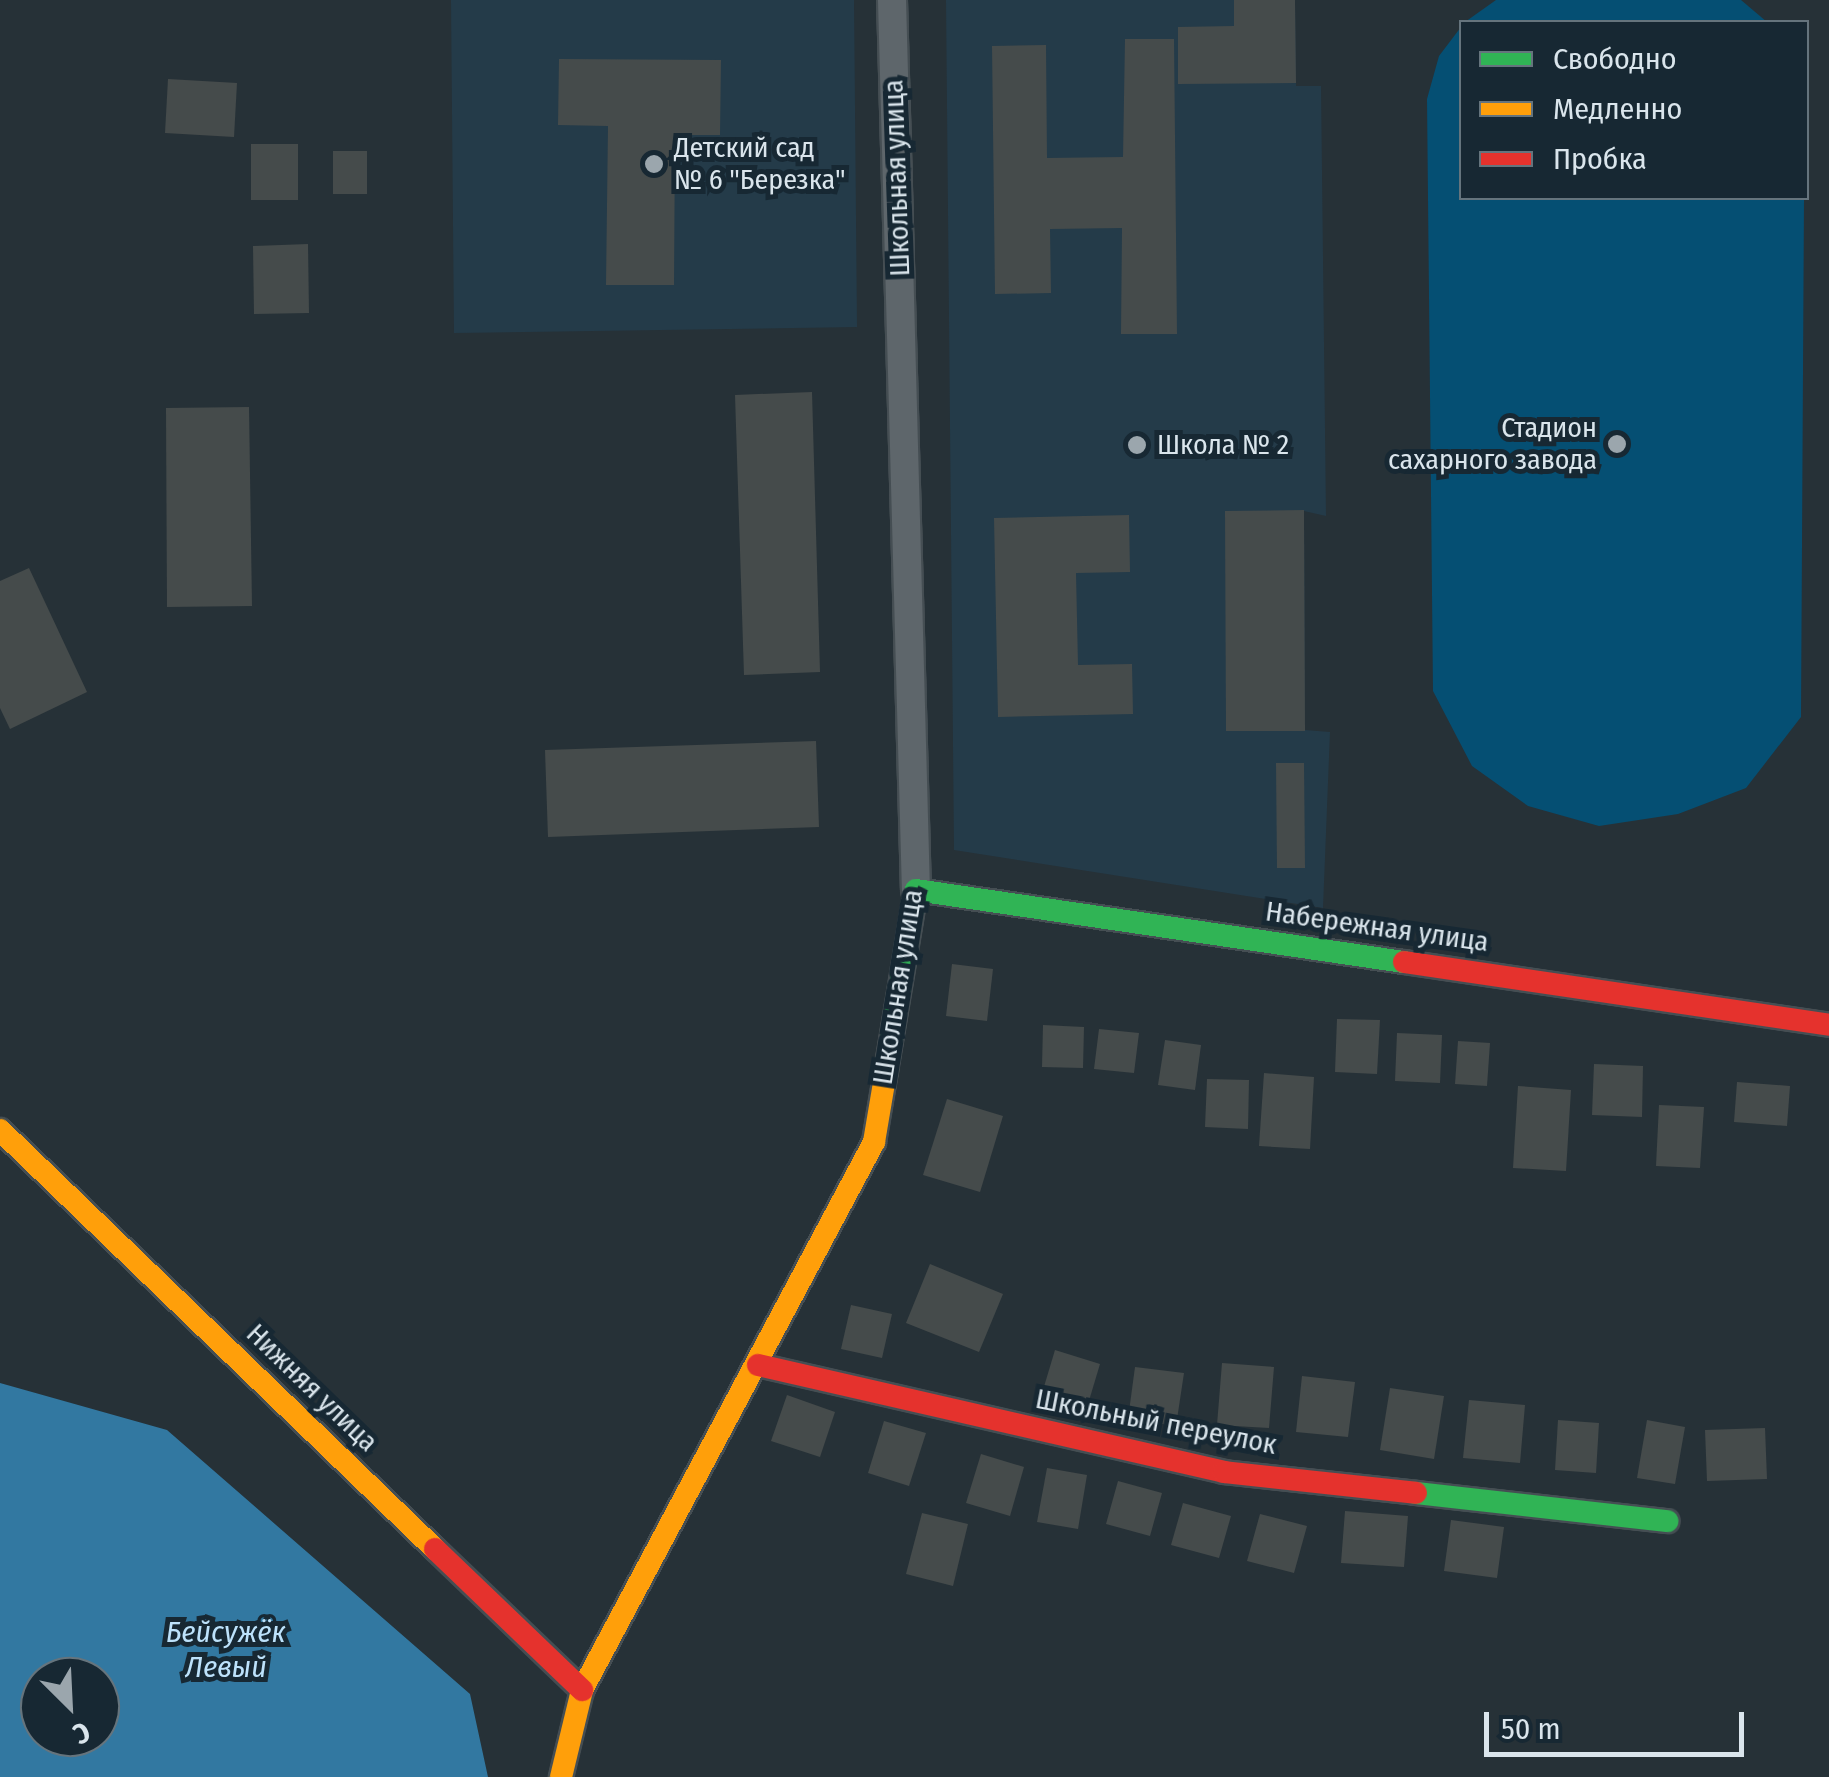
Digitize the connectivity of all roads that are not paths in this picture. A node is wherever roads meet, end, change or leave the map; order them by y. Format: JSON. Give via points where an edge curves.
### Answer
{"nodes":[{"id":1,"x":892,"y":0,"type":"edge"},
{"id":2,"x":916,"y":890,"type":"junction"},
{"id":3,"x":1829,"y":1024,"type":"edge"},
{"id":4,"x":0,"y":1130,"type":"edge"},
{"id":5,"x":758,"y":1365,"type":"junction"},
{"id":6,"x":1667,"y":1522,"type":"dead end"},
{"id":7,"x":582,"y":1690,"type":"junction"},
{"id":8,"x":561,"y":1777,"type":"edge"}],
"edges":[{"from":1,"to":2,"type":"street","name":"Школьная улица"},
{"from":2,"to":3,"type":"street","name":"Набережная улица"},
{"from":2,"to":5,"type":"street","name":"Школьная улица","via":[[874,1142]]},
{"from":4,"to":7,"type":"street","name":"Нижняя улица"},
{"from":5,"to":6,"type":"street","name":"Школьный переулок","via":[[1224,1472]]},
{"from":5,"to":7,"type":"street","name":"Школьная улица"},
{"from":7,"to":8,"type":"street","name":"Школьная улица"}]}
